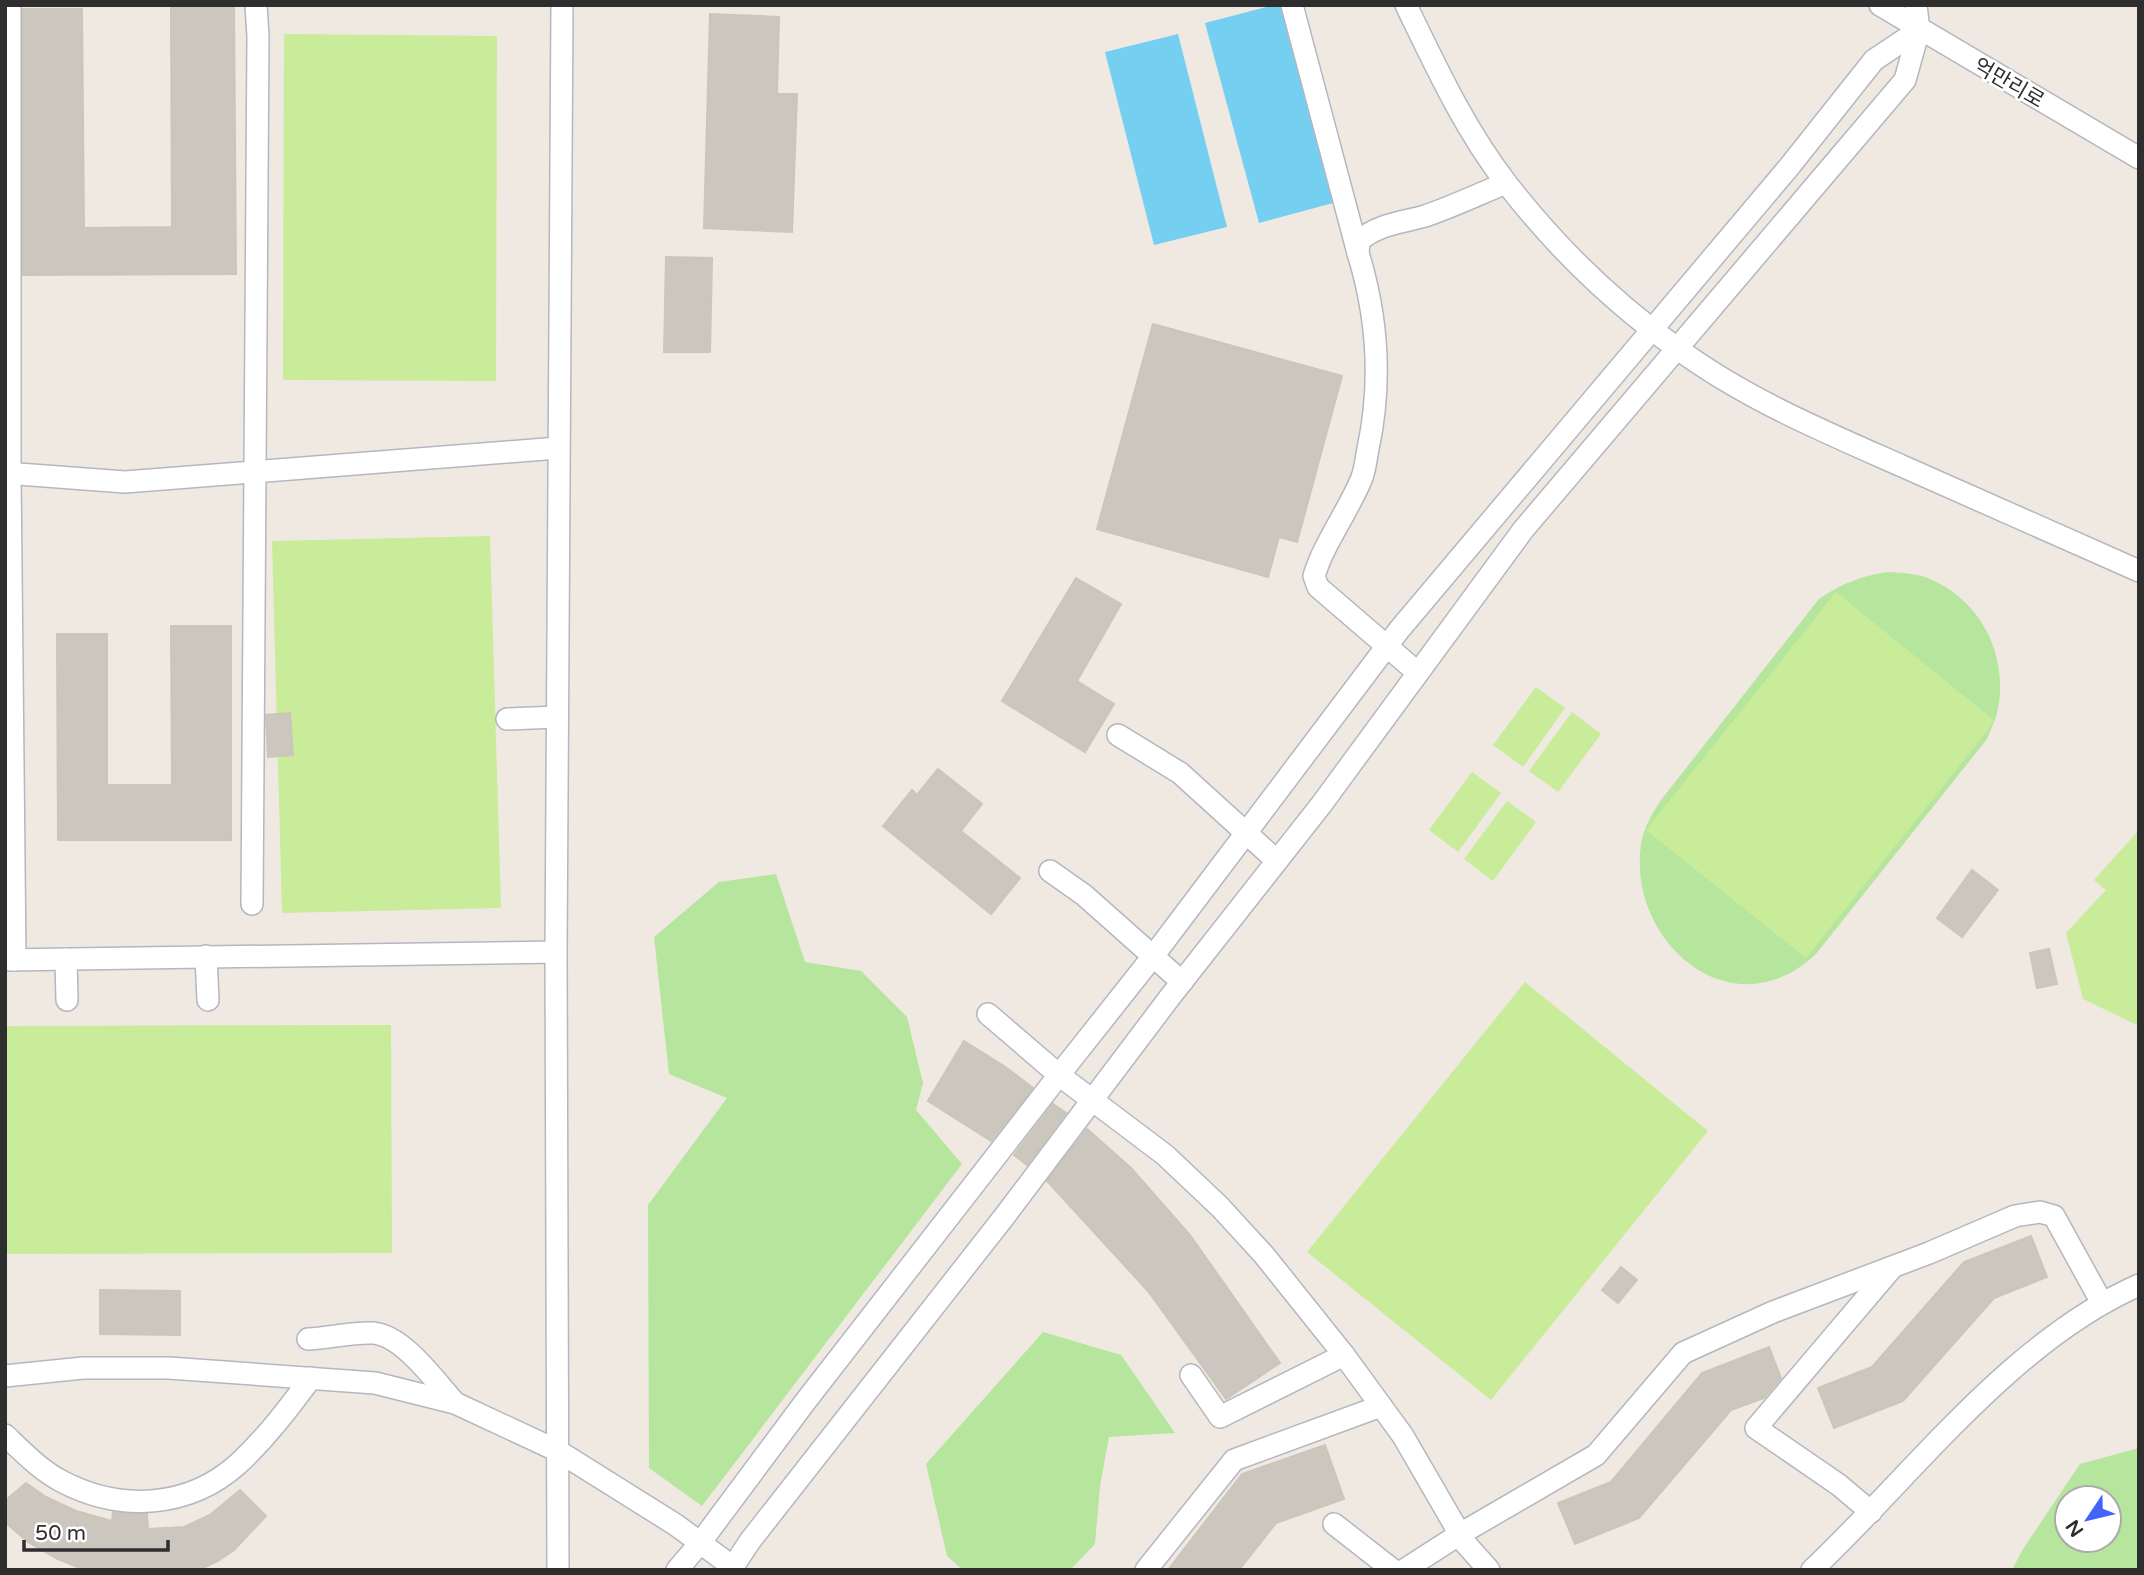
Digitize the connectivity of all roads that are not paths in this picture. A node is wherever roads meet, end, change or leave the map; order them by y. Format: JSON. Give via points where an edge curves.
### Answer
{"nodes":[{"id":1,"x":10,"y":5,"type":"edge"},
{"id":2,"x":256,"y":5,"type":"edge"},
{"id":3,"x":562,"y":5,"type":"edge"},
{"id":4,"x":1292,"y":5,"type":"edge"},
{"id":5,"x":1406,"y":5,"type":"edge"},
{"id":6,"x":1880,"y":5,"type":"edge"},
{"id":7,"x":1916,"y":5,"type":"edge"},
{"id":8,"x":1919,"y":30,"type":"junction"},
{"id":9,"x":2139,"y":158,"type":"edge"},
{"id":10,"x":1506,"y":183,"type":"junction"},
{"id":11,"x":1358,"y":253,"type":"junction"},
{"id":12,"x":1653,"y":329,"type":"junction"},
{"id":13,"x":1677,"y":349,"type":"junction"},
{"id":14,"x":558,"y":448,"type":"junction"},
{"id":15,"x":8,"y":473,"type":"edge"},
{"id":16,"x":255,"y":473,"type":"junction"},
{"id":17,"x":2139,"y":571,"type":"edge"},
{"id":18,"x":1387,"y":646,"type":"junction"},
{"id":19,"x":1418,"y":673,"type":"junction"},
{"id":20,"x":557,"y":717,"type":"junction"},
{"id":21,"x":506,"y":719,"type":"dead end"},
{"id":22,"x":1118,"y":735,"type":"dead end"},
{"id":23,"x":1247,"y":832,"type":"junction"},
{"id":24,"x":1277,"y":861,"type":"junction"},
{"id":25,"x":1050,"y":871,"type":"dead end"},
{"id":26,"x":252,"y":904,"type":"dead end"},
{"id":27,"x":556,"y":952,"type":"junction"},
{"id":28,"x":1154,"y":955,"type":"junction"},
{"id":29,"x":206,"y":956,"type":"junction"},
{"id":30,"x":66,"y":959,"type":"junction"},
{"id":31,"x":10,"y":960,"type":"edge"},
{"id":32,"x":1182,"y":982,"type":"junction"},
{"id":33,"x":67,"y":1000,"type":"dead end"},
{"id":34,"x":208,"y":1000,"type":"dead end"},
{"id":35,"x":988,"y":1014,"type":"dead end"},
{"id":36,"x":1059,"y":1075,"type":"junction"},
{"id":37,"x":1093,"y":1100,"type":"junction"},
{"id":38,"x":1892,"y":1266,"type":"junction"},
{"id":39,"x":2139,"y":1285,"type":"edge"},
{"id":40,"x":2102,"y":1304,"type":"junction"},
{"id":41,"x":307,"y":1339,"type":"dead end"},
{"id":42,"x":1344,"y":1355,"type":"junction"},
{"id":43,"x":1191,"y":1375,"type":"dead end"},
{"id":44,"x":5,"y":1376,"type":"edge"},
{"id":45,"x":311,"y":1378,"type":"junction"},
{"id":46,"x":455,"y":1403,"type":"junction"},
{"id":47,"x":1381,"y":1406,"type":"junction"},
{"id":48,"x":5,"y":1436,"type":"edge"},
{"id":49,"x":558,"y":1451,"type":"junction"},
{"id":50,"x":1871,"y":1511,"type":"junction"},
{"id":51,"x":1334,"y":1524,"type":"dead end"},
{"id":52,"x":1460,"y":1534,"type":"junction"},
{"id":53,"x":700,"y":1543,"type":"junction"},
{"id":54,"x":732,"y":1568,"type":"edge"},
{"id":55,"x":558,"y":1570,"type":"edge"},
{"id":56,"x":677,"y":1570,"type":"edge"},
{"id":57,"x":1146,"y":1570,"type":"edge"},
{"id":58,"x":1393,"y":1570,"type":"edge"},
{"id":59,"x":1404,"y":1570,"type":"edge"},
{"id":60,"x":1489,"y":1570,"type":"edge"},
{"id":61,"x":1812,"y":1570,"type":"edge"}],
"edges":[{"from":1,"to":15,"type":"street"},
{"from":2,"to":16,"type":"street"},
{"from":3,"to":14,"type":"street"},
{"from":4,"to":11,"type":"street"},
{"from":5,"to":10,"type":"street","via":[[1448,93]]},
{"from":6,"to":8,"type":"street","name":"억만리로"},
{"from":7,"to":8,"type":"street"},
{"from":8,"to":9,"type":"street","name":"억만리로"},
{"from":8,"to":12,"type":"street","via":[[1874,60]]},
{"from":8,"to":13,"type":"street","via":[[1905,80]]},
{"from":10,"to":11,"type":"street","via":[[1370,232],[1359,241]]},
{"from":10,"to":12,"type":"street","via":[[1605,290]]},
{"from":11,"to":18,"type":"street","via":[[1377,340],[1374,423],[1362,477],[1314,576],[1318,587]]},
{"from":12,"to":13,"type":"street"},
{"from":12,"to":18,"type":"street"},
{"from":13,"to":17,"type":"street","via":[[1788,416]]},
{"from":13,"to":19,"type":"street","via":[[1523,530]]},
{"from":14,"to":16,"type":"street"},
{"from":14,"to":20,"type":"street"},
{"from":15,"to":16,"type":"street","via":[[125,482]]},
{"from":15,"to":31,"type":"street"},
{"from":16,"to":26,"type":"street"},
{"from":18,"to":19,"type":"street"},
{"from":18,"to":23,"type":"street"},
{"from":19,"to":24,"type":"street"},
{"from":20,"to":21,"type":"street"},
{"from":20,"to":27,"type":"street"},
{"from":22,"to":23,"type":"street","via":[[1180,773]]},
{"from":23,"to":24,"type":"street"},
{"from":23,"to":28,"type":"street"},
{"from":24,"to":32,"type":"street"},
{"from":25,"to":28,"type":"street"},
{"from":27,"to":29,"type":"street"},
{"from":27,"to":49,"type":"street"},
{"from":28,"to":32,"type":"street"},
{"from":28,"to":36,"type":"street"},
{"from":29,"to":30,"type":"street"},
{"from":29,"to":34,"type":"street"},
{"from":30,"to":31,"type":"street"},
{"from":30,"to":33,"type":"street"},
{"from":32,"to":37,"type":"street"},
{"from":35,"to":36,"type":"street"},
{"from":36,"to":37,"type":"street"},
{"from":36,"to":53,"type":"street"},
{"from":37,"to":42,"type":"street","via":[[1165,1155],[1220,1207]]},
{"from":37,"to":54,"type":"street"},
{"from":38,"to":40,"type":"street","via":[[2015,1216],[2040,1212],[2054,1216]]},
{"from":38,"to":50,"type":"street","via":[[1756,1428]]},
{"from":38,"to":52,"type":"street","via":[[1683,1353],[1596,1455]]},
{"from":39,"to":40,"type":"street"},
{"from":40,"to":50,"type":"street","via":[[2015,1366]]},
{"from":41,"to":46,"type":"street","via":[[374,1333],[390,1337]]},
{"from":42,"to":43,"type":"street","via":[[1220,1417]]},
{"from":42,"to":47,"type":"street"},
{"from":44,"to":45,"type":"street","via":[[83,1368],[169,1368]]},
{"from":45,"to":46,"type":"street","via":[[375,1383]]},
{"from":45,"to":48,"type":"street","via":[[272,1430],[236,1466],[202,1489],[166,1501],[128,1502],[86,1493],[36,1464]]},
{"from":46,"to":49,"type":"street"},
{"from":47,"to":52,"type":"street"},
{"from":47,"to":57,"type":"street","via":[[1234,1460]]},
{"from":49,"to":53,"type":"street"},
{"from":49,"to":55,"type":"street"},
{"from":50,"to":61,"type":"street"},
{"from":51,"to":58,"type":"street"},
{"from":52,"to":59,"type":"street"},
{"from":52,"to":60,"type":"street"},
{"from":53,"to":54,"type":"street"},
{"from":53,"to":56,"type":"street"}]}
